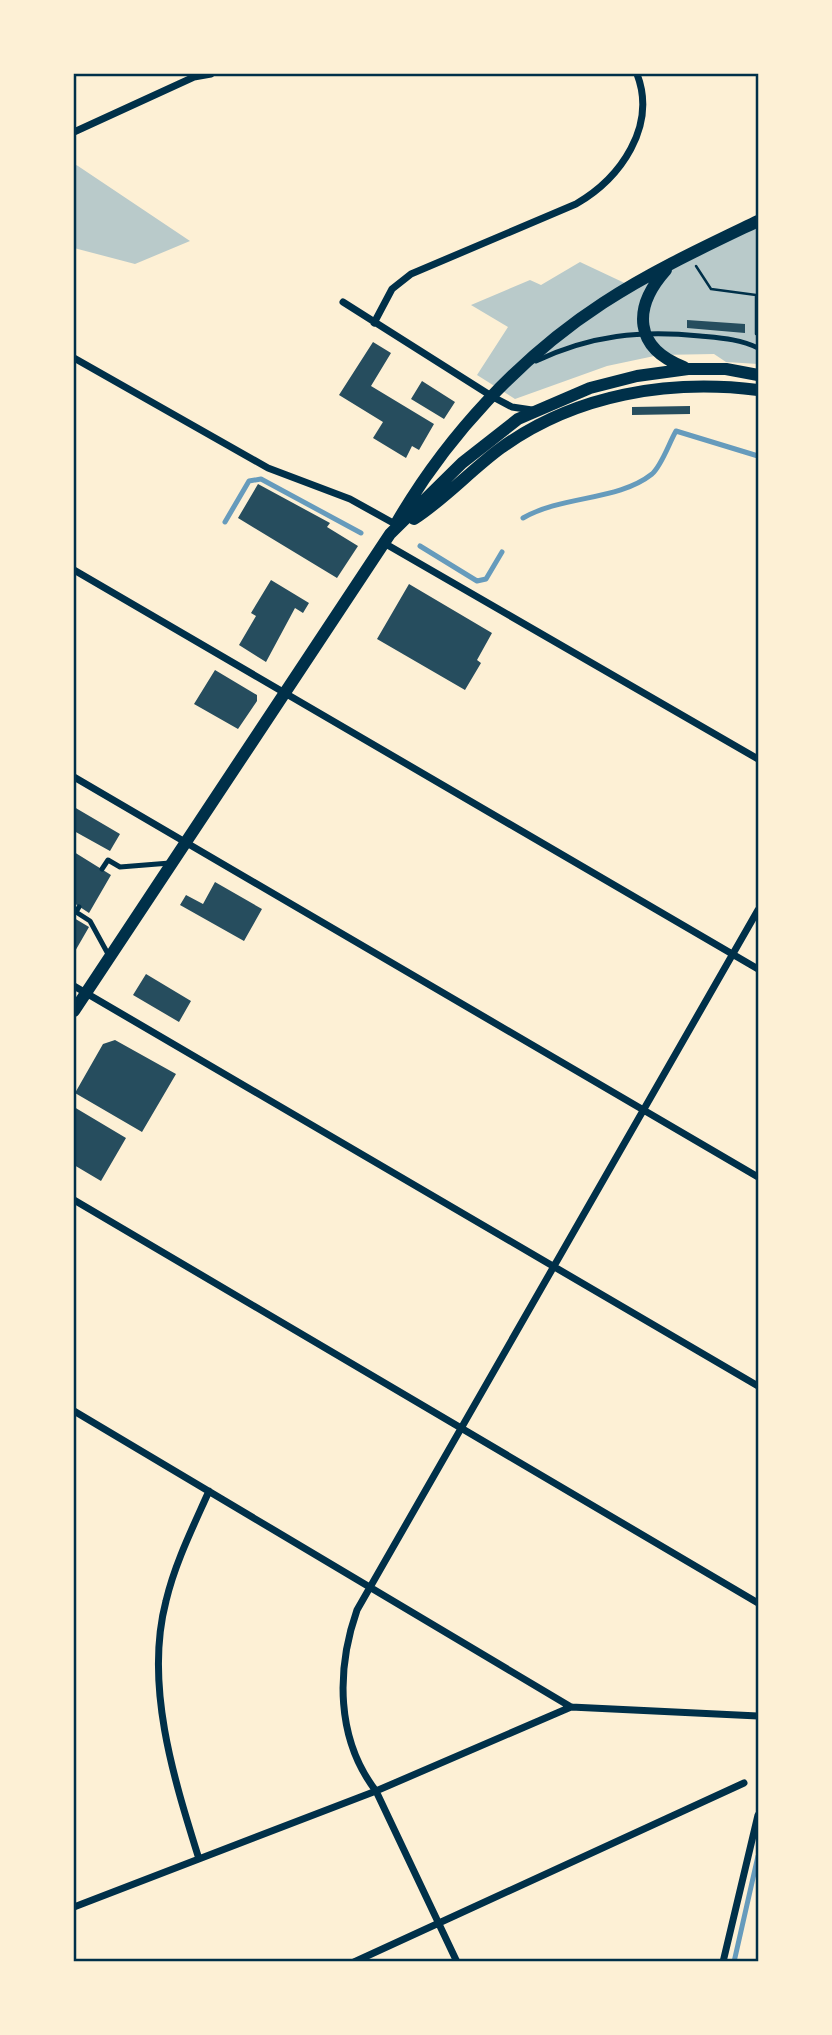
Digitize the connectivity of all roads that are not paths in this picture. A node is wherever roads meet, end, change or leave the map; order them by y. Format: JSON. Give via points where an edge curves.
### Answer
{"nodes":[{"id":1,"x":211,"y":74,"type":"edge"},
{"id":2,"x":638,"y":74,"type":"edge"},
{"id":3,"x":74,"y":132,"type":"edge"},
{"id":4,"x":758,"y":221,"type":"edge"},
{"id":5,"x":671,"y":264,"type":"junction"},
{"id":6,"x":343,"y":302,"type":"dead end"},
{"id":7,"x":374,"y":323,"type":"junction"},
{"id":8,"x":645,"y":332,"type":"junction"},
{"id":9,"x":758,"y":348,"type":"edge"},
{"id":10,"x":74,"y":358,"type":"edge"},
{"id":11,"x":520,"y":368,"type":"junction"},
{"id":12,"x":688,"y":369,"type":"junction"},
{"id":13,"x":758,"y":375,"type":"edge"},
{"id":14,"x":758,"y":390,"type":"edge"},
{"id":15,"x":494,"y":397,"type":"junction"},
{"id":16,"x":538,"y":409,"type":"junction"},
{"id":17,"x":390,"y":534,"type":"junction"},
{"id":18,"x":74,"y":570,"type":"edge"},
{"id":19,"x":285,"y":691,"type":"junction"},
{"id":20,"x":758,"y":759,"type":"edge"},
{"id":21,"x":74,"y":777,"type":"edge"},
{"id":22,"x":186,"y":843,"type":"junction"},
{"id":23,"x":173,"y":863,"type":"junction"},
{"id":24,"x":102,"y":869,"type":"dead end"},
{"id":25,"x":79,"y":906,"type":"dead end"},
{"id":26,"x":758,"y":910,"type":"edge"},
{"id":27,"x":733,"y":954,"type":"junction"},
{"id":28,"x":110,"y":957,"type":"junction"},
{"id":29,"x":758,"y":970,"type":"edge"},
{"id":30,"x":74,"y":986,"type":"edge"},
{"id":31,"x":86,"y":993,"type":"junction"},
{"id":32,"x":74,"y":1011,"type":"edge"},
{"id":33,"x":644,"y":1110,"type":"junction"},
{"id":34,"x":758,"y":1177,"type":"edge"},
{"id":35,"x":74,"y":1200,"type":"edge"},
{"id":36,"x":554,"y":1267,"type":"junction"},
{"id":37,"x":758,"y":1386,"type":"edge"},
{"id":38,"x":74,"y":1411,"type":"edge"},
{"id":39,"x":461,"y":1428,"type":"junction"},
{"id":40,"x":209,"y":1491,"type":"junction"},
{"id":41,"x":370,"y":1587,"type":"junction"},
{"id":42,"x":758,"y":1603,"type":"edge"},
{"id":43,"x":571,"y":1707,"type":"junction"},
{"id":44,"x":758,"y":1716,"type":"edge"},
{"id":45,"x":744,"y":1783,"type":"dead end"},
{"id":46,"x":376,"y":1791,"type":"junction"},
{"id":47,"x":758,"y":1815,"type":"edge"},
{"id":48,"x":199,"y":1859,"type":"junction"},
{"id":49,"x":74,"y":1907,"type":"edge"},
{"id":50,"x":438,"y":1922,"type":"junction"},
{"id":51,"x":354,"y":1962,"type":"edge"},
{"id":52,"x":457,"y":1962,"type":"edge"},
{"id":53,"x":723,"y":1962,"type":"edge"}],
"edges":[{"from":1,"to":3,"type":"street"},
{"from":2,"to":7,"type":"street","via":[[644,91],[641,127],[629,153],[599,190],[411,274],[392,289]]},
{"from":4,"to":5,"type":"street"},
{"from":5,"to":8,"type":"street","via":[[646,298]]},
{"from":5,"to":11,"type":"street","via":[[581,318]]},
{"from":6,"to":7,"type":"street"},
{"from":7,"to":15,"type":"street"},
{"from":8,"to":9,"type":"lane","via":[[733,339]]},
{"from":8,"to":11,"type":"lane","via":[[581,343]]},
{"from":8,"to":12,"type":"street","via":[[662,357]]},
{"from":10,"to":17,"type":"street","via":[[268,468],[350,499]]},
{"from":11,"to":15,"type":"street"},
{"from":12,"to":13,"type":"street"},
{"from":12,"to":16,"type":"street","via":[[613,381]]},
{"from":14,"to":17,"type":"street","via":[[697,386],[648,390],[567,412],[505,445],[432,507]]},
{"from":15,"to":16,"type":"street","via":[[524,411]]},
{"from":15,"to":17,"type":"street","via":[[428,473]]},
{"from":16,"to":17,"type":"street","via":[[482,446]]},
{"from":17,"to":19,"type":"street"},
{"from":17,"to":20,"type":"street"},
{"from":18,"to":19,"type":"street"},
{"from":19,"to":22,"type":"street"},
{"from":19,"to":27,"type":"street"},
{"from":21,"to":22,"type":"street"},
{"from":22,"to":23,"type":"street"},
{"from":22,"to":33,"type":"street"},
{"from":23,"to":24,"type":"lane","via":[[120,867],[108,860]]},
{"from":23,"to":28,"type":"street"},
{"from":25,"to":28,"type":"lane","via":[[76,912],[90,921]]},
{"from":26,"to":27,"type":"street"},
{"from":27,"to":29,"type":"street"},
{"from":27,"to":33,"type":"street"},
{"from":28,"to":31,"type":"street"},
{"from":30,"to":31,"type":"street"},
{"from":31,"to":32,"type":"street"},
{"from":31,"to":36,"type":"street"},
{"from":33,"to":34,"type":"street"},
{"from":33,"to":36,"type":"street"},
{"from":35,"to":39,"type":"street"},
{"from":36,"to":37,"type":"street"},
{"from":36,"to":39,"type":"street"},
{"from":38,"to":40,"type":"street"},
{"from":39,"to":41,"type":"street"},
{"from":39,"to":42,"type":"street"},
{"from":40,"to":41,"type":"street"},
{"from":40,"to":48,"type":"street","via":[[165,1602],[159,1647],[166,1728],[181,1802]]},
{"from":41,"to":43,"type":"street"},
{"from":41,"to":46,"type":"street","via":[[356,1610],[342,1670],[344,1716],[359,1769]]},
{"from":43,"to":44,"type":"street"},
{"from":43,"to":46,"type":"street"},
{"from":45,"to":50,"type":"street"},
{"from":46,"to":48,"type":"street"},
{"from":46,"to":50,"type":"street"},
{"from":47,"to":53,"type":"street"},
{"from":48,"to":49,"type":"street"},
{"from":50,"to":51,"type":"street"},
{"from":50,"to":52,"type":"street"}]}
